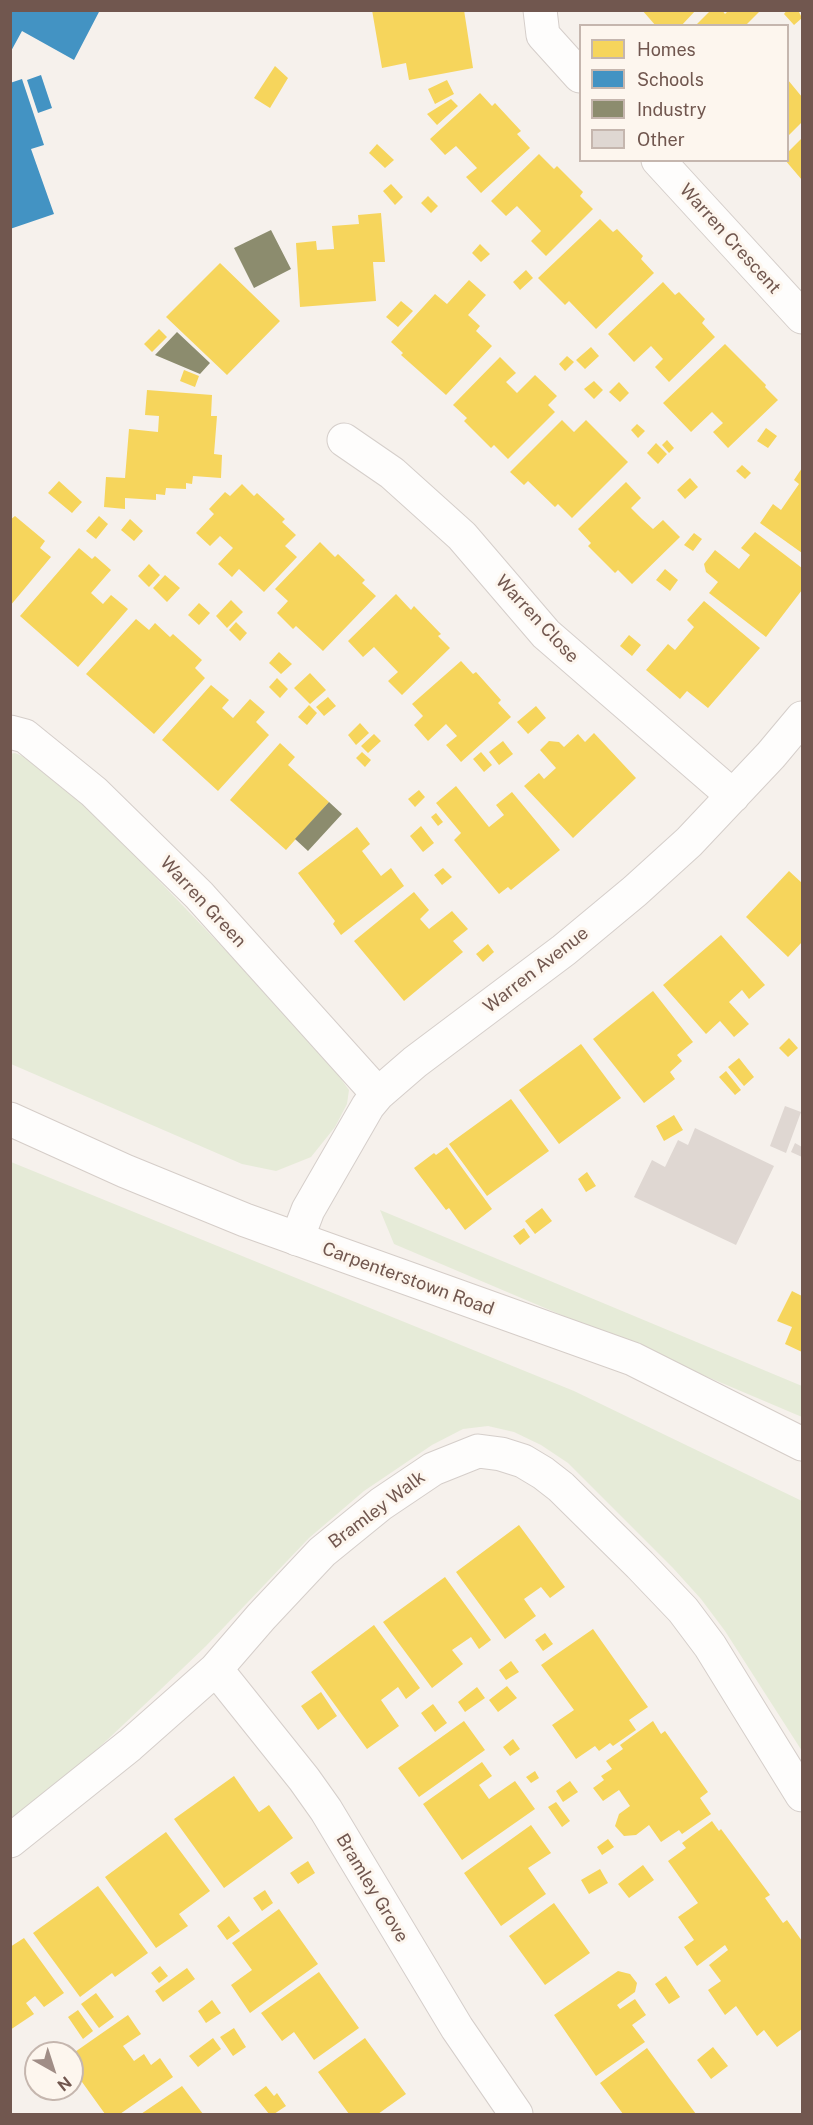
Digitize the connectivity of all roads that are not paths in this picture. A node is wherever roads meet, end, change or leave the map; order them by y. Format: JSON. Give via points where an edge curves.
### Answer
{"nodes":[{"id":1,"x":540,"y":10,"type":"edge"},
{"id":2,"x":579,"y":75,"type":"edge"},
{"id":3,"x":660,"y":162,"type":"edge"},
{"id":4,"x":802,"y":317,"type":"edge"},
{"id":5,"x":344,"y":440,"type":"dead end"},
{"id":6,"x":802,"y":718,"type":"edge"},
{"id":7,"x":10,"y":732,"type":"edge"},
{"id":8,"x":733,"y":796,"type":"junction"},
{"id":9,"x":378,"y":1094,"type":"junction"},
{"id":10,"x":10,"y":1119,"type":"edge"},
{"id":11,"x":297,"y":1239,"type":"junction"},
{"id":12,"x":802,"y":1444,"type":"edge"},
{"id":13,"x":216,"y":1668,"type":"junction"},
{"id":14,"x":802,"y":1795,"type":"edge"},
{"id":15,"x":10,"y":1841,"type":"edge"},
{"id":16,"x":516,"y":2115,"type":"edge"}],
"edges":[{"from":1,"to":2,"type":"street","via":[[543,35]]},
{"from":3,"to":4,"type":"street","name":"Warren Crescent"},
{"from":5,"to":8,"type":"street","name":"Warren Close","via":[[392,473],[462,536],[546,634]]},
{"from":6,"to":8,"type":"street","name":"Warren Avenue"},
{"from":7,"to":9,"type":"street","name":"Warren Green","via":[[25,736],[94,792],[199,895]]},
{"from":8,"to":9,"type":"street","name":"Warren Avenue","via":[[635,891]]},
{"from":9,"to":11,"type":"street","name":"Warren Avenue","via":[[308,1210]]},
{"from":10,"to":11,"type":"street","name":"Carpenterstown Road","via":[[125,1172]]},
{"from":11,"to":12,"type":"street","name":"Carpenterstown Road","via":[[633,1359]]},
{"from":13,"to":14,"type":"street","name":"Bramley Walk","via":[[318,1556],[381,1504],[454,1459],[478,1451],[501,1454],[523,1461],[561,1487],[682,1610],[737,1687]]},
{"from":13,"to":15,"type":"street","name":"Bramley Walk","via":[[130,1745]]},
{"from":13,"to":16,"type":"street","name":"Bramley Grove","via":[[326,1810],[457,2028]]}]}
